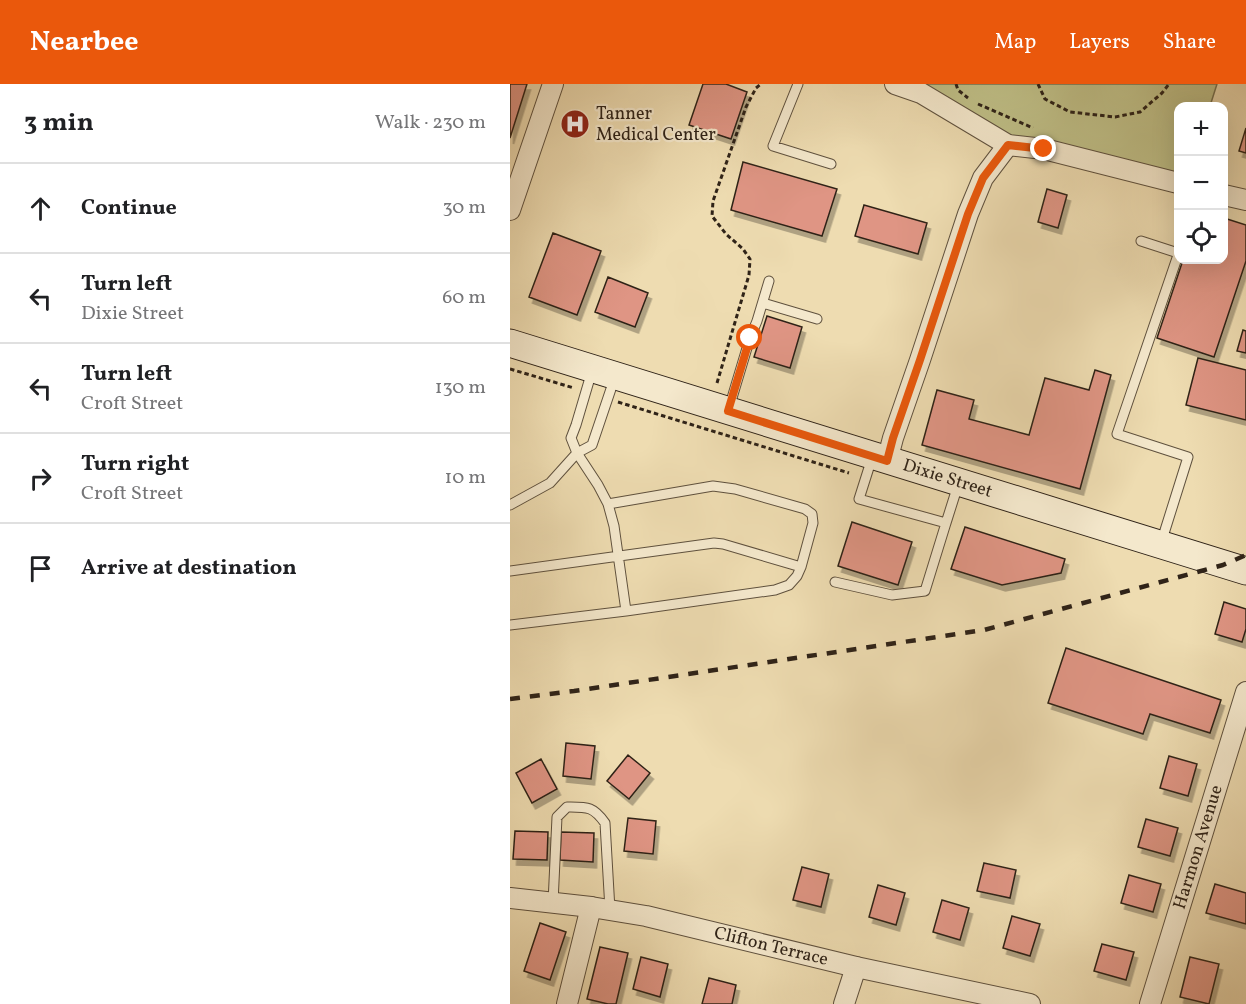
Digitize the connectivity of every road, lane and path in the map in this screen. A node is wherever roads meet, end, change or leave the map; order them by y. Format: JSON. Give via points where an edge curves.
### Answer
{"nodes":[{"id":1,"x":553,"y":84,"type":"edge"},
{"id":2,"x":761,"y":84,"type":"edge"},
{"id":3,"x":798,"y":84,"type":"edge"},
{"id":4,"x":896,"y":84,"type":"edge"},
{"id":5,"x":1038,"y":84,"type":"edge"},
{"id":6,"x":1169,"y":84,"type":"edge"},
{"id":7,"x":923,"y":88,"type":"edge"},
{"id":8,"x":1008,"y":145,"type":"junction"},
{"id":9,"x":831,"y":164,"type":"dead end"},
{"id":10,"x":515,"y":182,"type":"edge"},
{"id":11,"x":1174,"y":182,"type":"edge"},
{"id":12,"x":1228,"y":196,"type":"edge"},
{"id":13,"x":1246,"y":200,"type":"edge"},
{"id":14,"x":510,"y":210,"type":"edge"},
{"id":15,"x":1141,"y":241,"type":"dead end"},
{"id":16,"x":1174,"y":252,"type":"edge"},
{"id":17,"x":1176,"y":264,"type":"edge"},
{"id":18,"x":769,"y":282,"type":"dead end"},
{"id":19,"x":763,"y":303,"type":"junction"},
{"id":20,"x":816,"y":318,"type":"dead end"},
{"id":21,"x":510,"y":343,"type":"edge"},
{"id":22,"x":604,"y":372,"type":"junction"},
{"id":23,"x":719,"y":408,"type":"junction"},
{"id":24,"x":577,"y":453,"type":"junction"},
{"id":25,"x":871,"y":463,"type":"junction"},
{"id":26,"x":958,"y":483,"type":"junction"},
{"id":27,"x":608,"y":504,"type":"junction"},
{"id":28,"x":510,"y":505,"type":"edge"},
{"id":29,"x":946,"y":523,"type":"junction"},
{"id":30,"x":1161,"y":545,"type":"junction"},
{"id":31,"x":619,"y":557,"type":"junction"},
{"id":32,"x":801,"y":567,"type":"junction"},
{"id":33,"x":510,"y":571,"type":"edge"},
{"id":34,"x":1246,"y":571,"type":"edge"},
{"id":35,"x":835,"y":582,"type":"dead end"},
{"id":36,"x":626,"y":611,"type":"junction"},
{"id":37,"x":510,"y":625,"type":"edge"},
{"id":38,"x":1246,"y":692,"type":"edge"},
{"id":39,"x":510,"y":898,"type":"edge"},
{"id":40,"x":553,"y":903,"type":"junction"},
{"id":41,"x":601,"y":909,"type":"junction"},
{"id":42,"x":856,"y":967,"type":"junction"},
{"id":43,"x":567,"y":1004,"type":"edge"},
{"id":44,"x":844,"y":1004,"type":"edge"},
{"id":45,"x":1030,"y":1004,"type":"edge"},
{"id":46,"x":1150,"y":1004,"type":"edge"}],
"edges":[{"from":1,"to":10,"type":"street"},
{"from":2,"to":23,"type":"path","via":[[746,107],[713,201],[712,216],[750,259]]},
{"from":3,"to":9,"type":"lane","via":[[774,146]]},
{"from":4,"to":7,"type":"street"},
{"from":5,"to":6,"type":"path","via":[[1045,99],[1070,112],[1115,117],[1140,112]]},
{"from":7,"to":8,"type":"street"},
{"from":8,"to":11,"type":"street","via":[[1044,149]]},
{"from":8,"to":25,"type":"street","via":[[983,178],[968,214],[893,438]]},
{"from":10,"to":14,"type":"street"},
{"from":12,"to":13,"type":"street"},
{"from":15,"to":16,"type":"lane"},
{"from":17,"to":30,"type":"lane","via":[[1117,434],[1188,457]]},
{"from":18,"to":19,"type":"lane"},
{"from":19,"to":20,"type":"lane"},
{"from":19,"to":23,"type":"lane"},
{"from":21,"to":22,"type":"street","name":"Dixie Street"},
{"from":22,"to":23,"type":"street","name":"Dixie Street"},
{"from":22,"to":24,"type":"lane","via":[[571,438]]},
{"from":22,"to":24,"type":"lane","via":[[592,445]]},
{"from":23,"to":25,"type":"street","name":"Dixie Street"},
{"from":23,"to":25,"type":"path","via":[[702,428],[848,473]]},
{"from":24,"to":27,"type":"lane"},
{"from":24,"to":28,"type":"lane","via":[[550,483]]},
{"from":25,"to":26,"type":"street","name":"Dixie Street"},
{"from":25,"to":29,"type":"lane","via":[[859,499]]},
{"from":26,"to":29,"type":"lane"},
{"from":26,"to":30,"type":"street","name":"Dixie Street"},
{"from":27,"to":31,"type":"lane"},
{"from":27,"to":32,"type":"lane","via":[[713,486],[805,510],[812,514],[813,523]]},
{"from":29,"to":35,"type":"lane","via":[[924,591],[892,595]]},
{"from":30,"to":34,"type":"street","name":"Dixie Street"},
{"from":31,"to":32,"type":"lane","via":[[714,543]]},
{"from":31,"to":33,"type":"lane"},
{"from":31,"to":36,"type":"lane"},
{"from":32,"to":36,"type":"lane","via":[[789,585],[774,590]]},
{"from":36,"to":37,"type":"lane"},
{"from":38,"to":46,"type":"street","name":"Harmon Avenue"},
{"from":39,"to":40,"type":"street","name":"Clifton Terrace"},
{"from":40,"to":41,"type":"street","name":"Clifton Terrace"},
{"from":40,"to":41,"type":"lane","via":[[557,817],[567,807],[583,807],[597,812],[605,824]]},
{"from":41,"to":42,"type":"street","name":"Clifton Terrace","via":[[646,916]]},
{"from":41,"to":43,"type":"street"},
{"from":42,"to":44,"type":"street"},
{"from":42,"to":45,"type":"street","name":"Clifton Terrace"}]}
